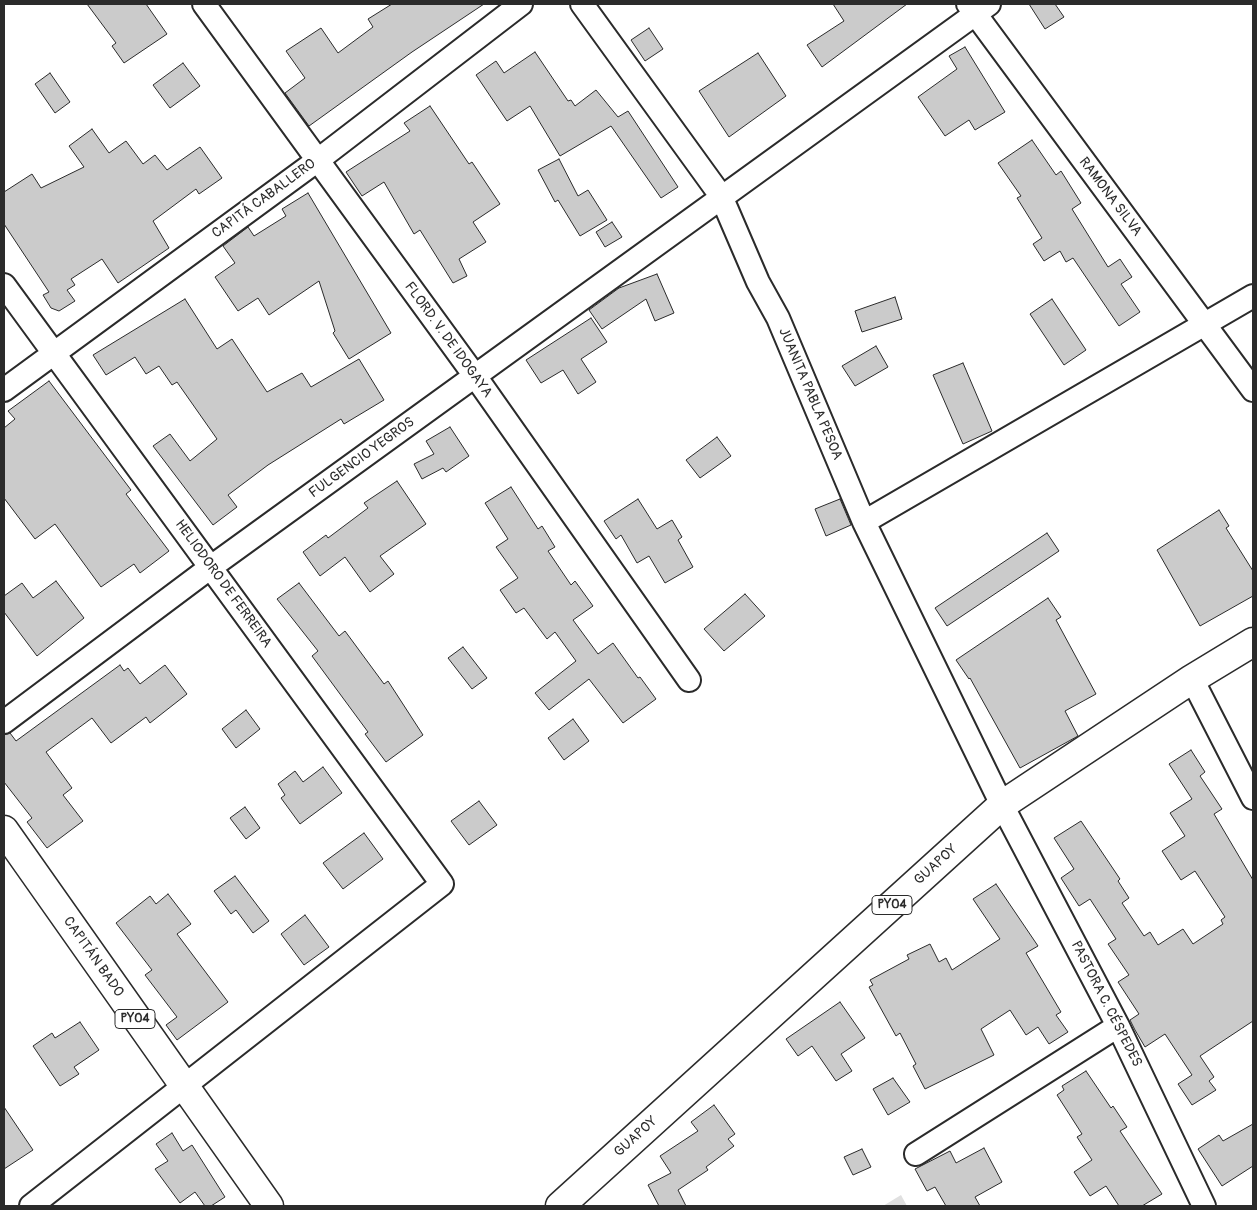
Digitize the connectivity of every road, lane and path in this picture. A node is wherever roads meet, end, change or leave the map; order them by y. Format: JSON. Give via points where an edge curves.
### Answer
{"nodes":[{"id":1,"x":204,"y":4,"type":"edge"},
{"id":2,"x":520,"y":4,"type":"edge"},
{"id":3,"x":582,"y":4,"type":"edge"},
{"id":4,"x":977,"y":7,"type":"edge"},
{"id":5,"x":318,"y":160,"type":"junction"},
{"id":6,"x":721,"y":196,"type":"junction"},
{"id":7,"x":4,"y":285,"type":"edge"},
{"id":8,"x":1253,"y":296,"type":"edge"},
{"id":9,"x":1206,"y":325,"type":"junction"},
{"id":10,"x":54,"y":354,"type":"junction"},
{"id":11,"x":475,"y":376,"type":"junction"},
{"id":12,"x":4,"y":390,"type":"edge"},
{"id":13,"x":1253,"y":390,"type":"edge"},
{"id":14,"x":864,"y":522,"type":"junction"},
{"id":15,"x":211,"y":567,"type":"junction"},
{"id":16,"x":1253,"y":642,"type":"edge"},
{"id":17,"x":1192,"y":679,"type":"junction"},
{"id":18,"x":689,"y":680,"type":"dead end"},
{"id":19,"x":4,"y":722,"type":"edge"},
{"id":20,"x":1253,"y":798,"type":"edge"},
{"id":21,"x":1002,"y":805,"type":"junction"},
{"id":22,"x":4,"y":830,"type":"edge"},
{"id":23,"x":1118,"y":1026,"type":"junction"},
{"id":24,"x":184,"y":1088,"type":"junction"},
{"id":25,"x":916,"y":1154,"type":"dead end"},
{"id":26,"x":31,"y":1206,"type":"edge"},
{"id":27,"x":269,"y":1206,"type":"edge"},
{"id":28,"x":560,"y":1206,"type":"edge"},
{"id":29,"x":1204,"y":1206,"type":"edge"}],
"edges":[{"from":1,"to":5,"type":"street","name":"FLORD. V. DE IDOGAYA"},
{"from":2,"to":5,"type":"street","name":"CAPITÁ CABALLERO"},
{"from":3,"to":6,"type":"street","name":"JUANITA PABLA PESOA"},
{"from":4,"to":6,"type":"street","name":"FULGENCIO YEGROS"},
{"from":4,"to":9,"type":"street","name":"RAMONA SILVA"},
{"from":5,"to":10,"type":"street","name":"CAPITÁ CABALLERO"},
{"from":5,"to":11,"type":"street","name":"FLORD. V. DE IDOGAYA"},
{"from":6,"to":11,"type":"street","name":"FULGENCIO YEGROS"},
{"from":6,"to":14,"type":"street","name":"JUANITA PABLA PESOA","via":[[758,282],[778,318]]},
{"from":7,"to":10,"type":"street","name":"HELIODORO DE FERREIRA"},
{"from":8,"to":9,"type":"street"},
{"from":9,"to":13,"type":"street","name":"RAMONA SILVA"},
{"from":9,"to":14,"type":"street"},
{"from":10,"to":12,"type":"street","name":"CAPITÁ CABALLERO"},
{"from":10,"to":15,"type":"street","name":"HELIODORO DE FERREIRA"},
{"from":11,"to":15,"type":"street","name":"FULGENCIO YEGROS"},
{"from":11,"to":18,"type":"street","name":"FLORD. V. DE IDOGAYA"},
{"from":14,"to":21,"type":"street","name":"JUANITA PABLA PESOA"},
{"from":15,"to":19,"type":"street","name":"FULGENCIO YEGROS"},
{"from":15,"to":24,"type":"street","name":"HELIODORO DE FERREIRA","via":[[442,884]]},
{"from":16,"to":17,"type":"main road","name":"GUAPOY","number":"PY04"},
{"from":17,"to":20,"type":"street"},
{"from":17,"to":21,"type":"main road","name":"GUAPOY","number":"PY04"},
{"from":21,"to":23,"type":"street","name":"PASTORA C. CÉSPEDES"},
{"from":21,"to":28,"type":"main road","name":"GUAPOY","number":"PY04"},
{"from":22,"to":24,"type":"main road","name":"CAPITÁN BADO","number":"PY04"},
{"from":23,"to":25,"type":"street"},
{"from":23,"to":29,"type":"street","name":"PASTORA C. CÉSPEDES"},
{"from":24,"to":26,"type":"street"},
{"from":24,"to":27,"type":"main road","name":"CAPITÁN BADO","number":"PY04"}]}
